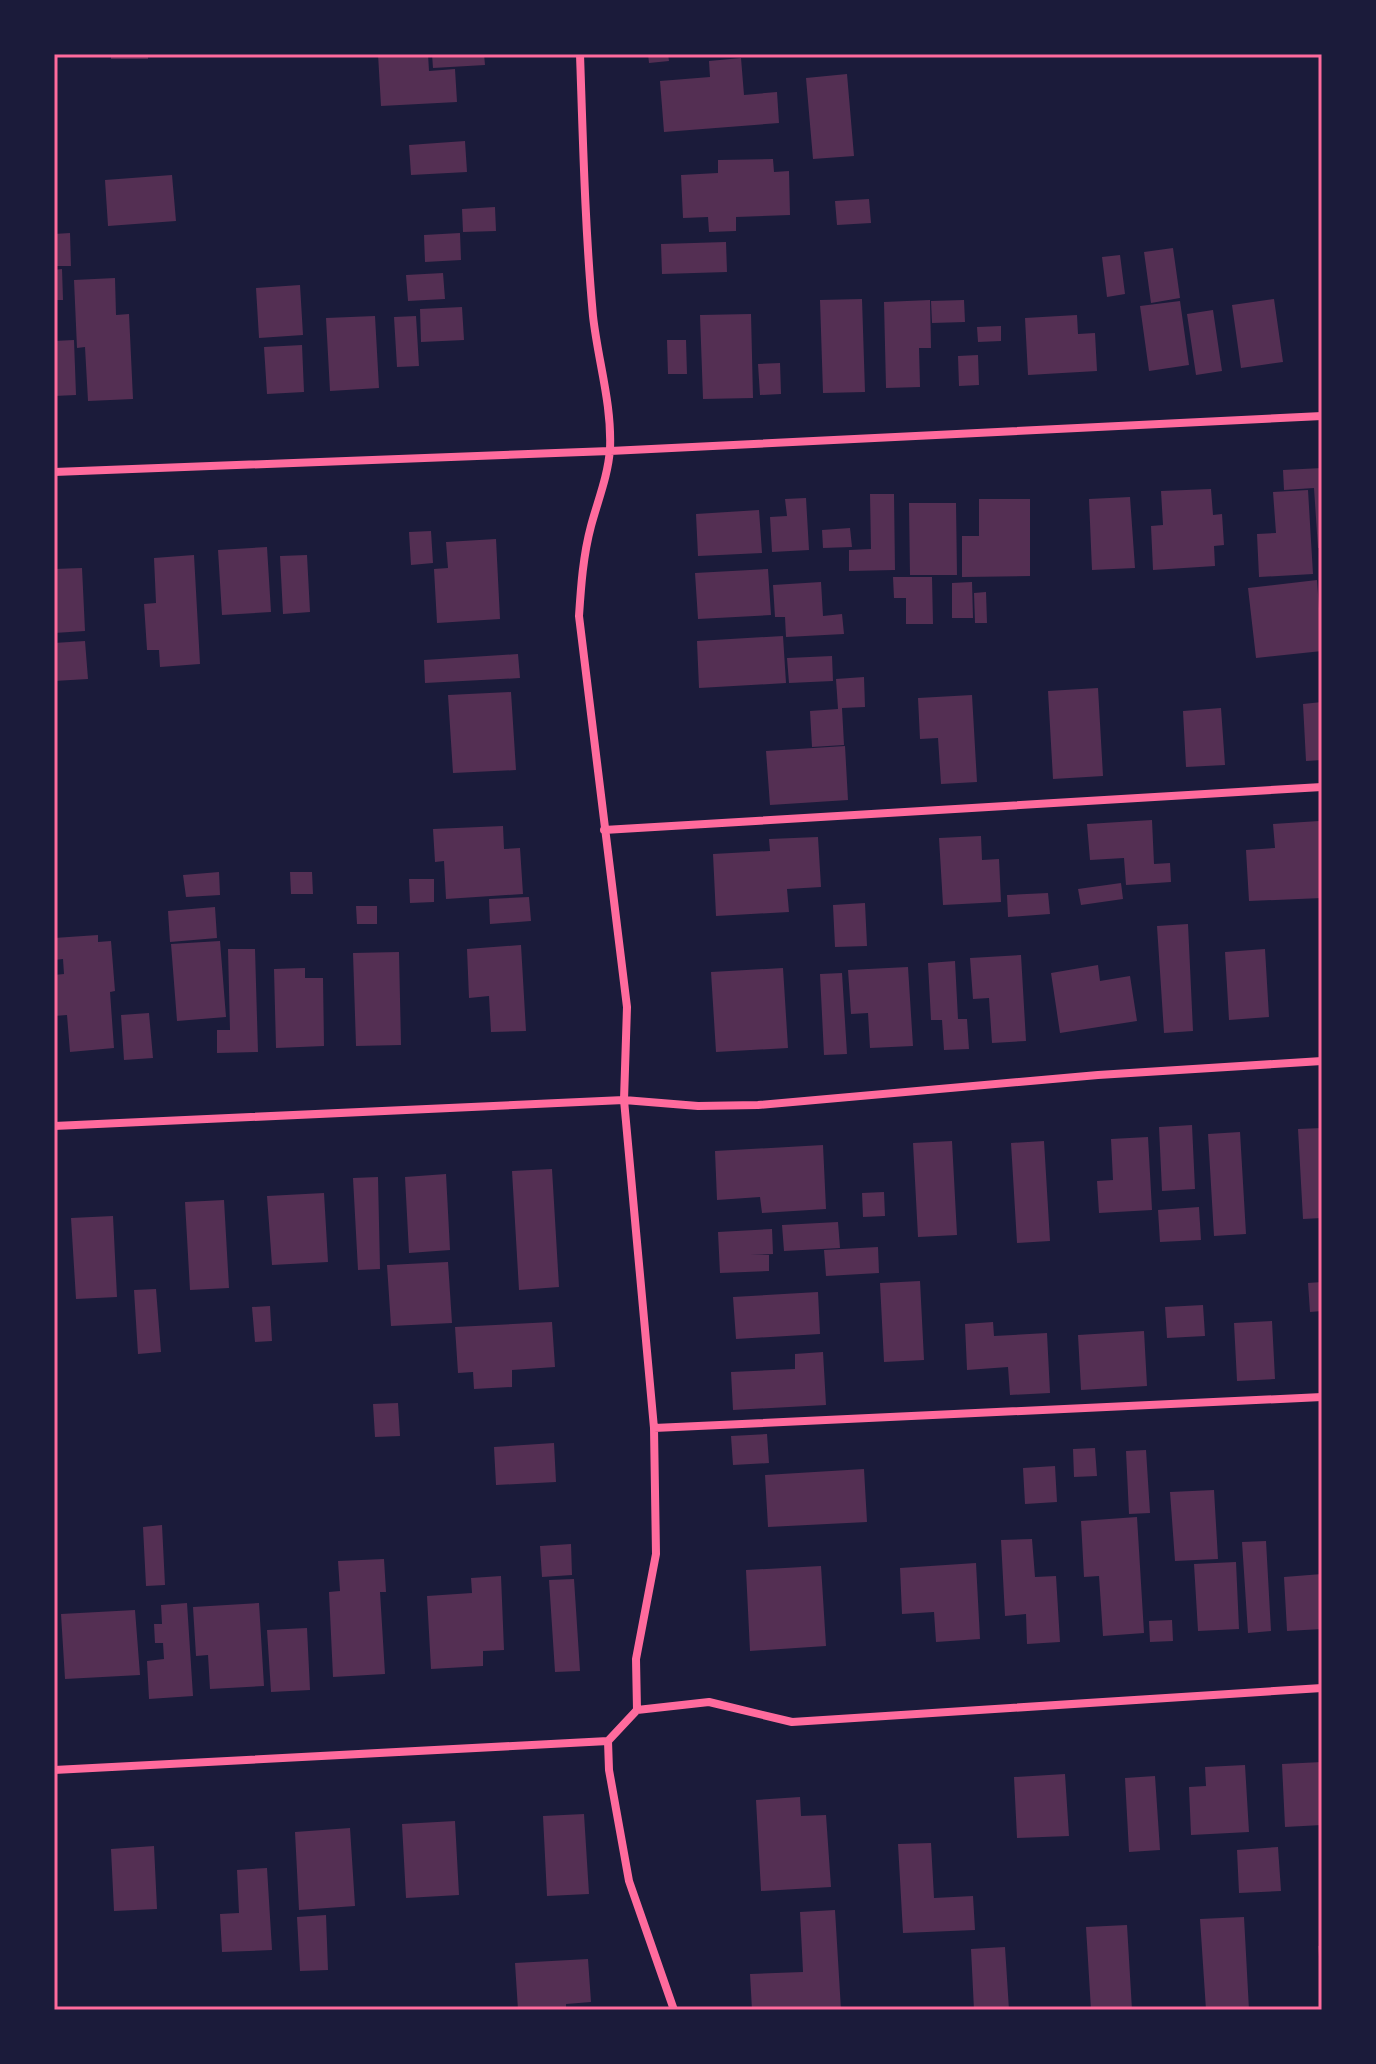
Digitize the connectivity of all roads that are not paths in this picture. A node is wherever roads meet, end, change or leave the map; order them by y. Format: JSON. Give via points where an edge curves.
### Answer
{"nodes":[{"id":1,"x":580,"y":54,"type":"edge"},
{"id":2,"x":1322,"y":416,"type":"edge"},
{"id":3,"x":610,"y":451,"type":"junction"},
{"id":4,"x":54,"y":472,"type":"edge"},
{"id":5,"x":1322,"y":787,"type":"edge"},
{"id":6,"x":604,"y":830,"type":"junction"},
{"id":7,"x":1322,"y":1061,"type":"edge"},
{"id":8,"x":624,"y":1100,"type":"junction"},
{"id":9,"x":54,"y":1126,"type":"edge"},
{"id":10,"x":1322,"y":1397,"type":"edge"},
{"id":11,"x":654,"y":1428,"type":"junction"},
{"id":12,"x":1322,"y":1688,"type":"edge"},
{"id":13,"x":637,"y":1710,"type":"junction"},
{"id":14,"x":608,"y":1741,"type":"junction"},
{"id":15,"x":54,"y":1770,"type":"edge"},
{"id":16,"x":674,"y":2010,"type":"edge"}],
"edges":[{"from":1,"to":3,"type":"street","via":[[585,227]]},
{"from":2,"to":3,"type":"street"},
{"from":3,"to":4,"type":"street"},
{"from":3,"to":6,"type":"street","via":[[581,574],[579,616]]},
{"from":5,"to":6,"type":"street"},
{"from":6,"to":8,"type":"street","via":[[627,1007]]},
{"from":7,"to":8,"type":"street","via":[[758,1105]]},
{"from":8,"to":9,"type":"street"},
{"from":8,"to":11,"type":"street"},
{"from":10,"to":11,"type":"street"},
{"from":11,"to":13,"type":"street","via":[[656,1554],[636,1659]]},
{"from":12,"to":13,"type":"street","via":[[792,1722],[709,1702]]},
{"from":13,"to":14,"type":"street"},
{"from":14,"to":15,"type":"street"},
{"from":14,"to":16,"type":"street","via":[[629,1881]]}]}
